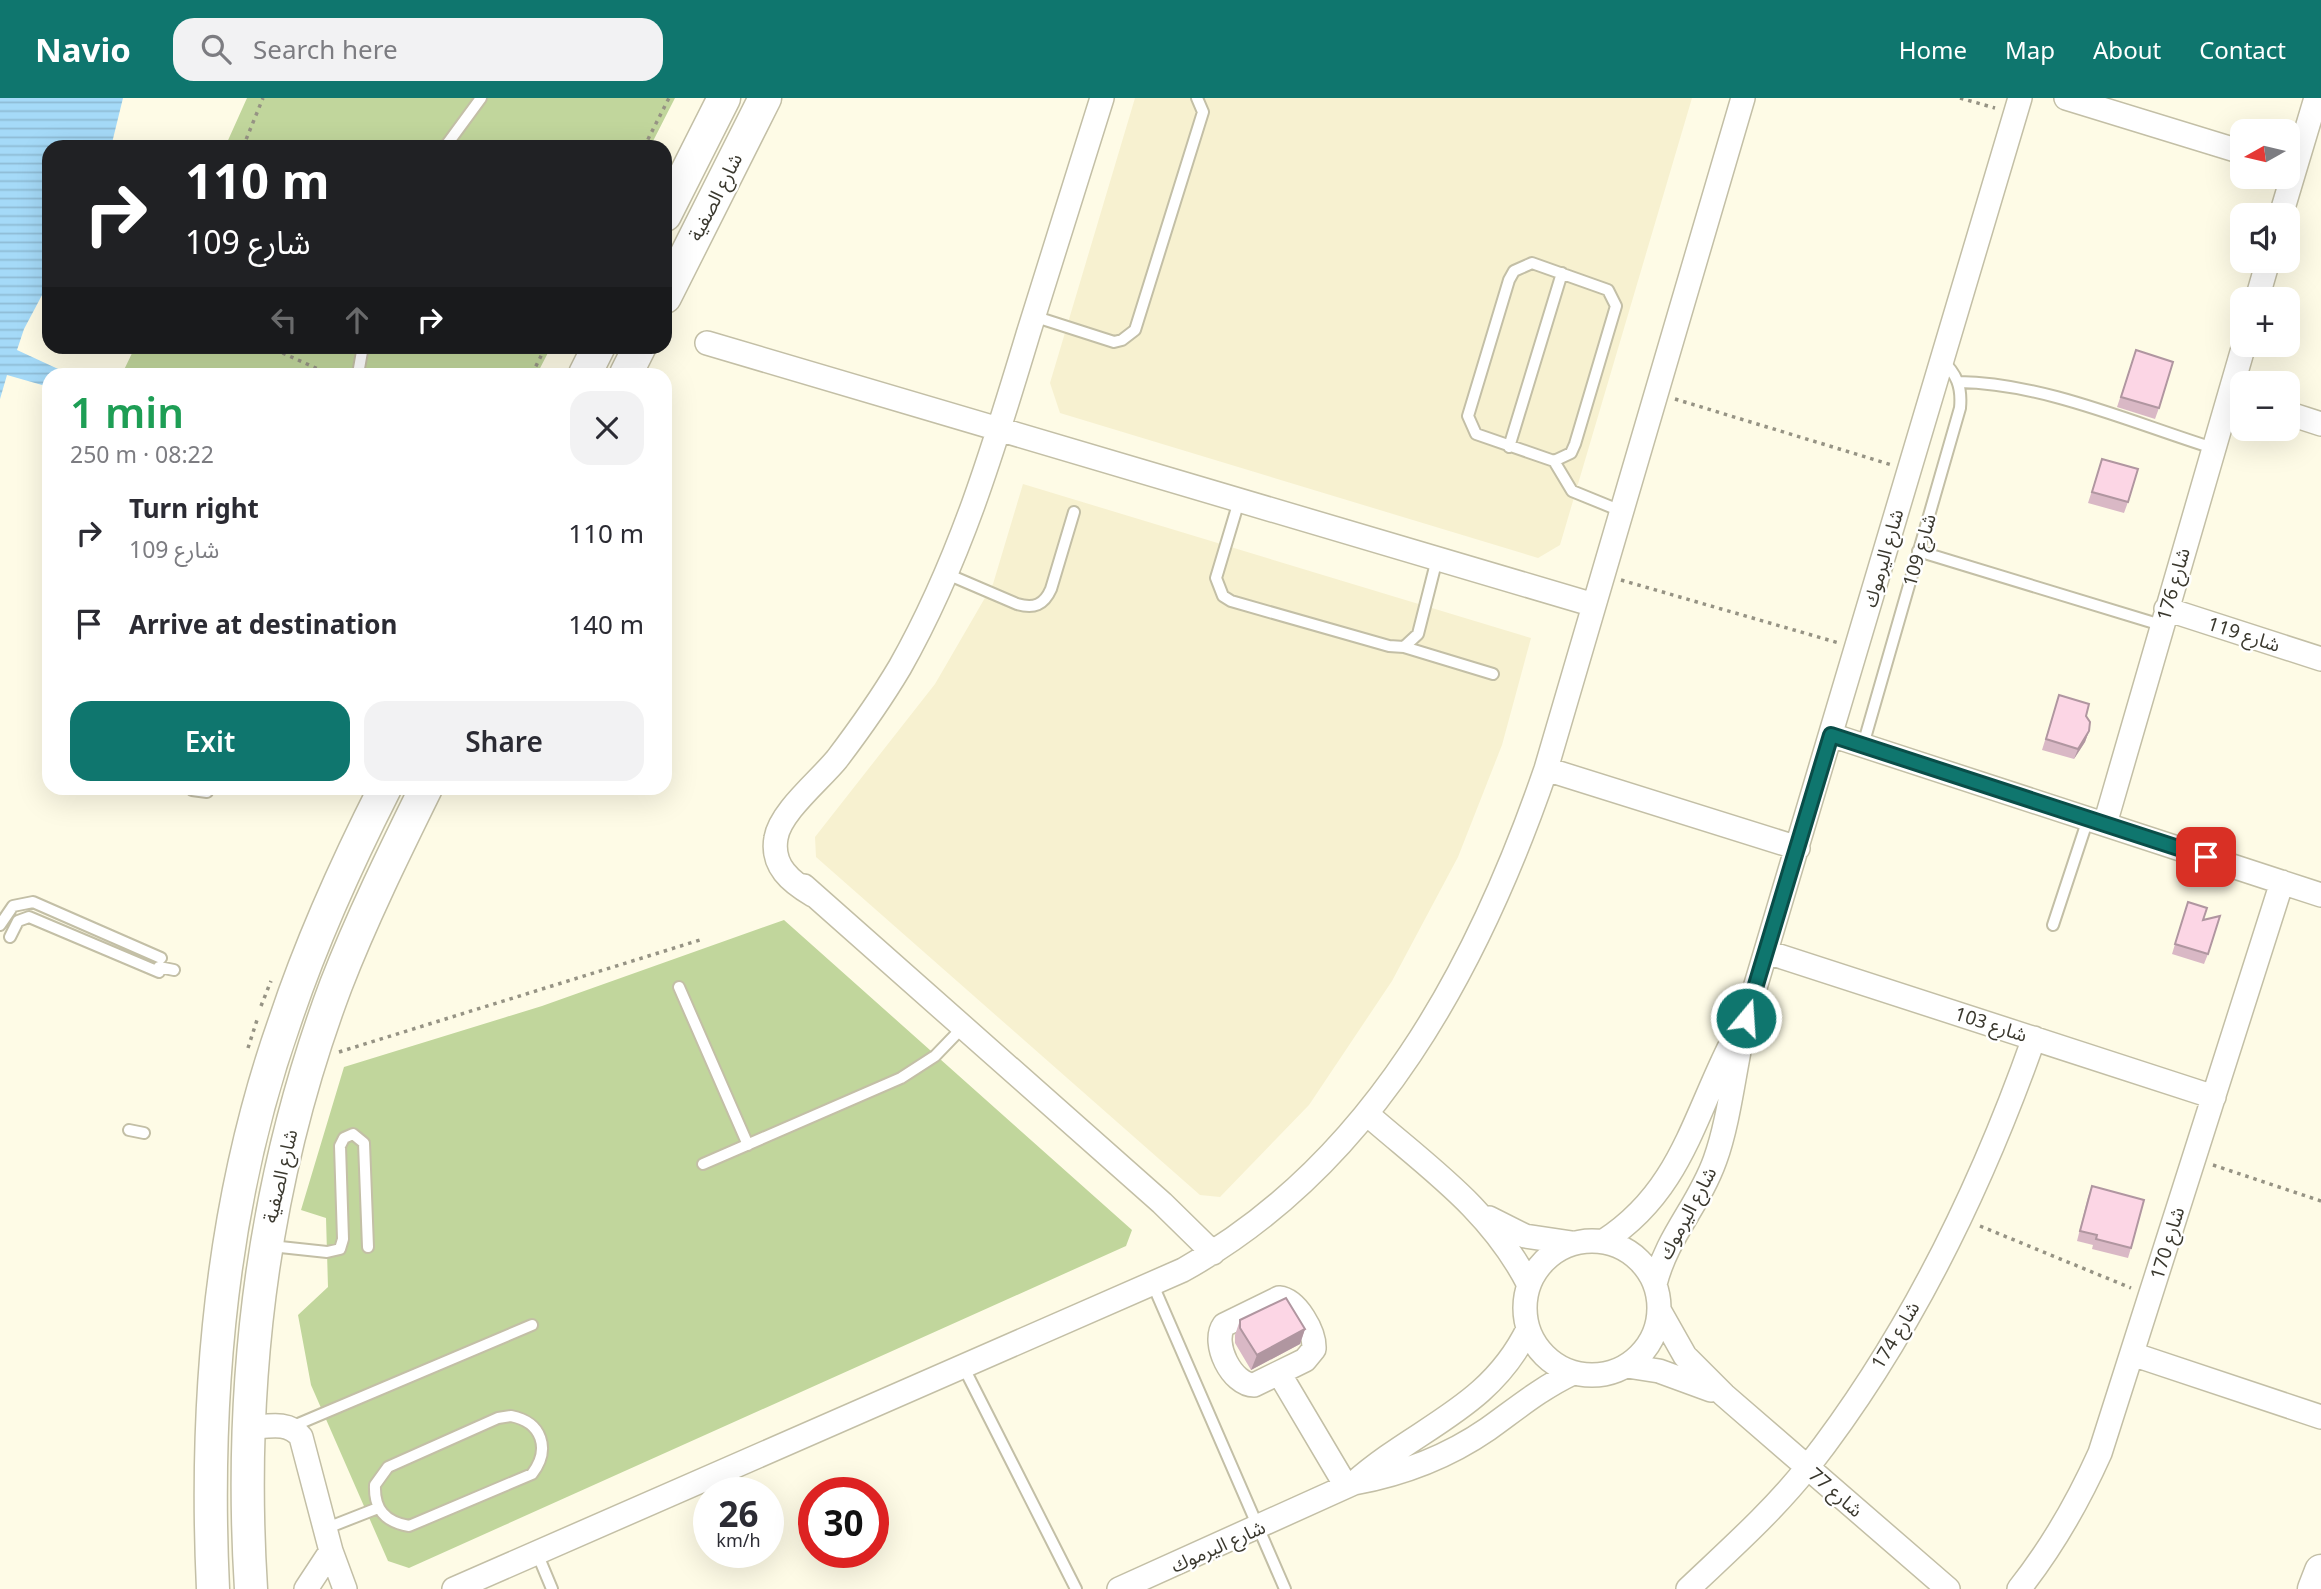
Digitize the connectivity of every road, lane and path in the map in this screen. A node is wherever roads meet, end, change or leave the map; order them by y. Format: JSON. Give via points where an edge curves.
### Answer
{"nodes":[{"id":1,"x":263,"y":98,"type":"edge"},
{"id":2,"x":481,"y":98,"type":"edge"},
{"id":3,"x":669,"y":98,"type":"edge"},
{"id":4,"x":724,"y":98,"type":"edge"},
{"id":5,"x":765,"y":98,"type":"edge"},
{"id":6,"x":1102,"y":98,"type":"edge"},
{"id":7,"x":1197,"y":98,"type":"edge"},
{"id":8,"x":1743,"y":98,"type":"edge"},
{"id":9,"x":1960,"y":98,"type":"edge"},
{"id":10,"x":2066,"y":98,"type":"edge"},
{"id":11,"x":2315,"y":98,"type":"edge"},
{"id":12,"x":2017,"y":106,"type":"edge"},
{"id":13,"x":246,"y":140,"type":"edge"},
{"id":14,"x":450,"y":140,"type":"edge"},
{"id":15,"x":648,"y":140,"type":"edge"},
{"id":16,"x":2300,"y":141,"type":"edge"},
{"id":17,"x":2230,"y":148,"type":"edge"},
{"id":18,"x":672,"y":201,"type":"edge"},
{"id":19,"x":1562,"y":273,"type":"junction"},
{"id":20,"x":672,"y":283,"type":"edge"},
{"id":21,"x":1033,"y":317,"type":"junction"},
{"id":22,"x":706,"y":343,"type":"dead end"},
{"id":23,"x":285,"y":354,"type":"edge"},
{"id":24,"x":1941,"y":359,"type":"junction"},
{"id":25,"x":316,"y":368,"type":"edge"},
{"id":26,"x":1959,"y":382,"type":"junction"},
{"id":27,"x":1656,"y":393,"type":"junction"},
{"id":28,"x":2230,"y":408,"type":"edge"},
{"id":29,"x":2300,"y":417,"type":"edge"},
{"id":30,"x":2321,"y":424,"type":"edge"},
{"id":31,"x":999,"y":429,"type":"junction"},
{"id":32,"x":1509,"y":447,"type":"junction"},
{"id":33,"x":2213,"y":448,"type":"junction"},
{"id":34,"x":1553,"y":461,"type":"junction"},
{"id":35,"x":1908,"y":470,"type":"junction"},
{"id":36,"x":1238,"y":501,"type":"junction"},
{"id":37,"x":1621,"y":511,"type":"junction"},
{"id":38,"x":1074,"y":512,"type":"dead end"},
{"id":39,"x":1919,"y":551,"type":"junction"},
{"id":40,"x":1437,"y":559,"type":"junction"},
{"id":41,"x":947,"y":574,"type":"junction"},
{"id":42,"x":1602,"y":574,"type":"junction"},
{"id":43,"x":1594,"y":605,"type":"junction"},
{"id":44,"x":2164,"y":617,"type":"junction"},
{"id":45,"x":1404,"y":647,"type":"junction"},
{"id":46,"x":1856,"y":648,"type":"junction"},
{"id":47,"x":2321,"y":659,"type":"edge"},
{"id":48,"x":1493,"y":674,"type":"dead end"},
{"id":49,"x":1831,"y":735,"type":"junction"},
{"id":50,"x":1863,"y":745,"type":"junction"},
{"id":51,"x":1546,"y":769,"type":"junction"},
{"id":52,"x":382,"y":795,"type":"edge"},
{"id":53,"x":423,"y":795,"type":"edge"},
{"id":54,"x":2097,"y":822,"type":"junction"},
{"id":55,"x":1798,"y":848,"type":"junction"},
{"id":56,"x":2281,"y":882,"type":"junction"},
{"id":57,"x":2320,"y":891,"type":"edge"},
{"id":58,"x":0,"y":925,"type":"edge"},
{"id":59,"x":2053,"y":925,"type":"dead end"},
{"id":60,"x":10,"y":937,"type":"dead end"},
{"id":61,"x":700,"y":940,"type":"dead end"},
{"id":62,"x":1767,"y":952,"type":"junction"},
{"id":63,"x":160,"y":966,"type":"junction"},
{"id":64,"x":174,"y":970,"type":"dead end"},
{"id":65,"x":679,"y":987,"type":"dead end"},
{"id":66,"x":1746,"y":1018,"type":"junction"},
{"id":67,"x":963,"y":1027,"type":"junction"},
{"id":68,"x":2034,"y":1038,"type":"junction"},
{"id":69,"x":310,"y":1060,"type":"junction"},
{"id":70,"x":2214,"y":1097,"type":"junction"},
{"id":71,"x":1367,"y":1114,"type":"junction"},
{"id":72,"x":129,"y":1130,"type":"dead end"},
{"id":73,"x":144,"y":1133,"type":"dead end"},
{"id":74,"x":748,"y":1144,"type":"junction"},
{"id":75,"x":249,"y":1145,"type":"junction"},
{"id":76,"x":284,"y":1151,"type":"junction"},
{"id":77,"x":2194,"y":1159,"type":"junction"},
{"id":78,"x":703,"y":1164,"type":"dead end"},
{"id":79,"x":2321,"y":1201,"type":"edge"},
{"id":80,"x":1482,"y":1213,"type":"junction"},
{"id":81,"x":1962,"y":1218,"type":"junction"},
{"id":82,"x":1604,"y":1241,"type":"junction"},
{"id":83,"x":1572,"y":1243,"type":"junction"},
{"id":84,"x":265,"y":1245,"type":"junction"},
{"id":85,"x":368,"y":1247,"type":"dead end"},
{"id":86,"x":1213,"y":1253,"type":"junction"},
{"id":87,"x":1655,"y":1284,"type":"junction"},
{"id":88,"x":1153,"y":1285,"type":"junction"},
{"id":89,"x":1529,"y":1285,"type":"junction"},
{"id":90,"x":2151,"y":1296,"type":"junction"},
{"id":91,"x":1659,"y":1310,"type":"junction"},
{"id":92,"x":532,"y":1325,"type":"dead end"},
{"id":93,"x":1528,"y":1329,"type":"junction"},
{"id":94,"x":2132,"y":1354,"type":"junction"},
{"id":95,"x":1627,"y":1366,"type":"junction"},
{"id":96,"x":964,"y":1368,"type":"junction"},
{"id":97,"x":1279,"y":1373,"type":"dead end"},
{"id":98,"x":1573,"y":1373,"type":"junction"},
{"id":99,"x":1724,"y":1395,"type":"junction"},
{"id":100,"x":2321,"y":1416,"type":"edge"},
{"id":101,"x":291,"y":1427,"type":"junction"},
{"id":102,"x":248,"y":1428,"type":"junction"},
{"id":103,"x":1807,"y":1468,"type":"junction"},
{"id":104,"x":1350,"y":1484,"type":"junction"},
{"id":105,"x":378,"y":1508,"type":"junction"},
{"id":106,"x":327,"y":1528,"type":"junction"},
{"id":107,"x":1259,"y":1528,"type":"junction"},
{"id":108,"x":331,"y":1551,"type":"junction"},
{"id":109,"x":537,"y":1553,"type":"junction"},
{"id":110,"x":2321,"y":1571,"type":"edge"},
{"id":111,"x":346,"y":1588,"type":"edge"},
{"id":112,"x":213,"y":1589,"type":"edge"},
{"id":113,"x":251,"y":1589,"type":"edge"},
{"id":114,"x":306,"y":1589,"type":"edge"},
{"id":115,"x":454,"y":1589,"type":"edge"},
{"id":116,"x":552,"y":1589,"type":"edge"},
{"id":117,"x":1076,"y":1589,"type":"edge"},
{"id":118,"x":1119,"y":1589,"type":"edge"},
{"id":119,"x":1285,"y":1589,"type":"edge"},
{"id":120,"x":1688,"y":1589,"type":"edge"},
{"id":121,"x":1948,"y":1589,"type":"edge"},
{"id":122,"x":2019,"y":1589,"type":"edge"},
{"id":123,"x":2314,"y":1589,"type":"edge"}],
"edges":[{"from":1,"to":13,"type":"path"},
{"from":2,"to":14,"type":"lane"},
{"from":3,"to":15,"type":"path"},
{"from":4,"to":18,"type":"main road","name":"شارع الصفية"},
{"from":5,"to":20,"type":"main road","name":"شارع الصفية"},
{"from":6,"to":21,"type":"street"},
{"from":7,"to":21,"type":"lane","via":[[1203,112],[1135,331],[1114,342]]},
{"from":8,"to":27,"type":"street"},
{"from":9,"to":12,"type":"path"},
{"from":10,"to":17,"type":"street"},
{"from":11,"to":16,"type":"street"},
{"from":12,"to":24,"type":"street","name":"شارع اليرموك"},
{"from":19,"to":32,"type":"lane"},
{"from":19,"to":32,"type":"lane","via":[[1532,263],[1514,271],[1474,394],[1470,426],[1476,434]]},
{"from":19,"to":34,"type":"lane","via":[[1608,290],[1616,306],[1575,444],[1571,453]]},
{"from":21,"to":31,"type":"street"},
{"from":22,"to":31,"type":"street"},
{"from":23,"to":25,"type":"path"},
{"from":24,"to":26,"type":"lane"},
{"from":24,"to":35,"type":"street","name":"شارع اليرموك"},
{"from":26,"to":33,"type":"lane","via":[[2030,391]]},
{"from":26,"to":39,"type":"lane","name":"شارع 109","via":[[1959,408]]},
{"from":27,"to":35,"type":"path"},
{"from":27,"to":37,"type":"street"},
{"from":28,"to":33,"type":"street","name":"شارع 176"},
{"from":29,"to":30,"type":"street"},
{"from":31,"to":36,"type":"street"},
{"from":31,"to":41,"type":"street"},
{"from":32,"to":34,"type":"lane"},
{"from":33,"to":44,"type":"street","name":"شارع 176"},
{"from":34,"to":37,"type":"lane","via":[[1572,491]]},
{"from":35,"to":46,"type":"street","name":"شارع اليرموك"},
{"from":36,"to":40,"type":"street"},
{"from":36,"to":45,"type":"lane","via":[[1216,578],[1223,596]]},
{"from":37,"to":42,"type":"street"},
{"from":38,"to":41,"type":"lane","via":[[1051,589],[1038,606],[1017,604]]},
{"from":39,"to":44,"type":"lane"},
{"from":39,"to":50,"type":"lane","name":"شارع 109"},
{"from":40,"to":43,"type":"street"},
{"from":40,"to":45,"type":"lane","via":[[1418,634]]},
{"from":41,"to":67,"type":"street","via":[[869,716],[787,814],[776,835],[777,859],[789,879]]},
{"from":42,"to":43,"type":"street"},
{"from":42,"to":46,"type":"path"},
{"from":43,"to":51,"type":"street"},
{"from":44,"to":47,"type":"street","name":"شارع 119"},
{"from":44,"to":54,"type":"street","name":"شارع 176"},
{"from":45,"to":48,"type":"lane"},
{"from":46,"to":49,"type":"street","name":"شارع اليرموك"},
{"from":49,"to":50,"type":"street"},
{"from":49,"to":55,"type":"street","name":"شارع اليرموك"},
{"from":50,"to":54,"type":"street"},
{"from":51,"to":55,"type":"street"},
{"from":51,"to":71,"type":"street","via":[[1501,891],[1473,950],[1441,1007]]},
{"from":52,"to":75,"type":"main road","name":"شارع الصفية","via":[[307,960]]},
{"from":53,"to":69,"type":"main road","name":"شارع الصفية","via":[[336,985]]},
{"from":54,"to":56,"type":"street"},
{"from":54,"to":59,"type":"lane"},
{"from":55,"to":62,"type":"street","name":"شارع اليرموك"},
{"from":56,"to":57,"type":"street"},
{"from":56,"to":70,"type":"street","name":"شارع 170"},
{"from":58,"to":63,"type":"lane","via":[[13,906],[33,902]]},
{"from":60,"to":63,"type":"lane","via":[[18,921],[29,918]]},
{"from":61,"to":69,"type":"path"},
{"from":62,"to":66,"type":"street","name":"شارع اليرموك"},
{"from":62,"to":68,"type":"street","name":"شارع 103"},
{"from":63,"to":64,"type":"lane"},
{"from":65,"to":74,"type":"lane"},
{"from":66,"to":82,"type":"street","name":"شارع اليرموك","via":[[1661,1189],[1644,1210]]},
{"from":66,"to":87,"type":"street","name":"شارع اليرموك","via":[[1716,1157],[1697,1199],[1670,1239]]},
{"from":67,"to":74,"type":"lane","via":[[935,1056],[901,1078]]},
{"from":67,"to":86,"type":"street"},
{"from":68,"to":70,"type":"street","name":"شارع 103"},
{"from":68,"to":81,"type":"street","name":"شارع 174"},
{"from":69,"to":76,"type":"main road","name":"شارع الصفية"},
{"from":70,"to":77,"type":"street","name":"شارع 170"},
{"from":71,"to":80,"type":"street"},
{"from":71,"to":86,"type":"street","via":[[1312,1176]]},
{"from":72,"to":73,"type":"lane"},
{"from":74,"to":78,"type":"lane"},
{"from":75,"to":76,"type":"main road","via":[[263,1140]]},
{"from":75,"to":112,"type":"main road","name":"شارع الصفية","via":[[230,1241],[213,1394]]},
{"from":76,"to":84,"type":"main road","name":"شارع الصفية"},
{"from":77,"to":79,"type":"path"},
{"from":77,"to":90,"type":"street","name":"شارع 170"},
{"from":80,"to":83,"type":"street","via":[[1525,1236]]},
{"from":80,"to":89,"type":"street"},
{"from":81,"to":90,"type":"path"},
{"from":81,"to":103,"type":"street","name":"شارع 174","via":[[1890,1347]]},
{"from":82,"to":83,"type":"street"},
{"from":82,"to":87,"type":"street","via":[[1640,1261]]},
{"from":83,"to":89,"type":"street","via":[[1545,1259]]},
{"from":84,"to":85,"type":"lane","via":[[327,1252],[340,1249],[340,1146],[353,1134],[364,1143]]},
{"from":84,"to":102,"type":"main road","name":"شارع الصفية"},
{"from":86,"to":88,"type":"street"},
{"from":87,"to":91,"type":"street"},
{"from":88,"to":96,"type":"street"},
{"from":88,"to":107,"type":"lane"},
{"from":89,"to":93,"type":"street"},
{"from":90,"to":94,"type":"street","name":"شارع 170"},
{"from":91,"to":95,"type":"street","via":[[1650,1342]]},
{"from":91,"to":99,"type":"street","name":"شارع 77","via":[[1685,1356]]},
{"from":92,"to":101,"type":"lane"},
{"from":93,"to":98,"type":"street","via":[[1545,1356]]},
{"from":93,"to":104,"type":"street","name":"شارع اليرموك","via":[[1494,1382]]},
{"from":94,"to":100,"type":"street"},
{"from":94,"to":122,"type":"street","name":"شارع 170","via":[[2079,1501]]},
{"from":95,"to":98,"type":"street","via":[[1591,1376]]},
{"from":95,"to":99,"type":"street","name":"شارع 77","via":[[1659,1371]]},
{"from":96,"to":109,"type":"street"},
{"from":96,"to":117,"type":"lane"},
{"from":97,"to":104,"type":"street"},
{"from":98,"to":104,"type":"street","name":"شارع اليرموك","via":[[1432,1462]]},
{"from":99,"to":103,"type":"street","name":"شارع 77"},
{"from":101,"to":102,"type":"street"},
{"from":101,"to":106,"type":"street","via":[[301,1437]]},
{"from":102,"to":113,"type":"main road","name":"شارع الصفية"},
{"from":103,"to":120,"type":"street","name":"شارع 174","via":[[1747,1534]]},
{"from":103,"to":121,"type":"street","name":"شارع 77"},
{"from":104,"to":107,"type":"street","name":"شارع اليرموك"},
{"from":105,"to":105,"type":"lane","via":[[386,1518],[409,1526],[520,1481],[540,1464],[541,1438],[524,1419],[498,1418],[388,1467],[376,1485]]},
{"from":105,"to":106,"type":"lane"},
{"from":106,"to":108,"type":"street"},
{"from":107,"to":118,"type":"street","name":"شارع اليرموك"},
{"from":107,"to":119,"type":"lane"},
{"from":108,"to":111,"type":"street"},
{"from":108,"to":114,"type":"street"},
{"from":109,"to":115,"type":"street"},
{"from":109,"to":116,"type":"lane"},
{"from":110,"to":123,"type":"main road"}]}
